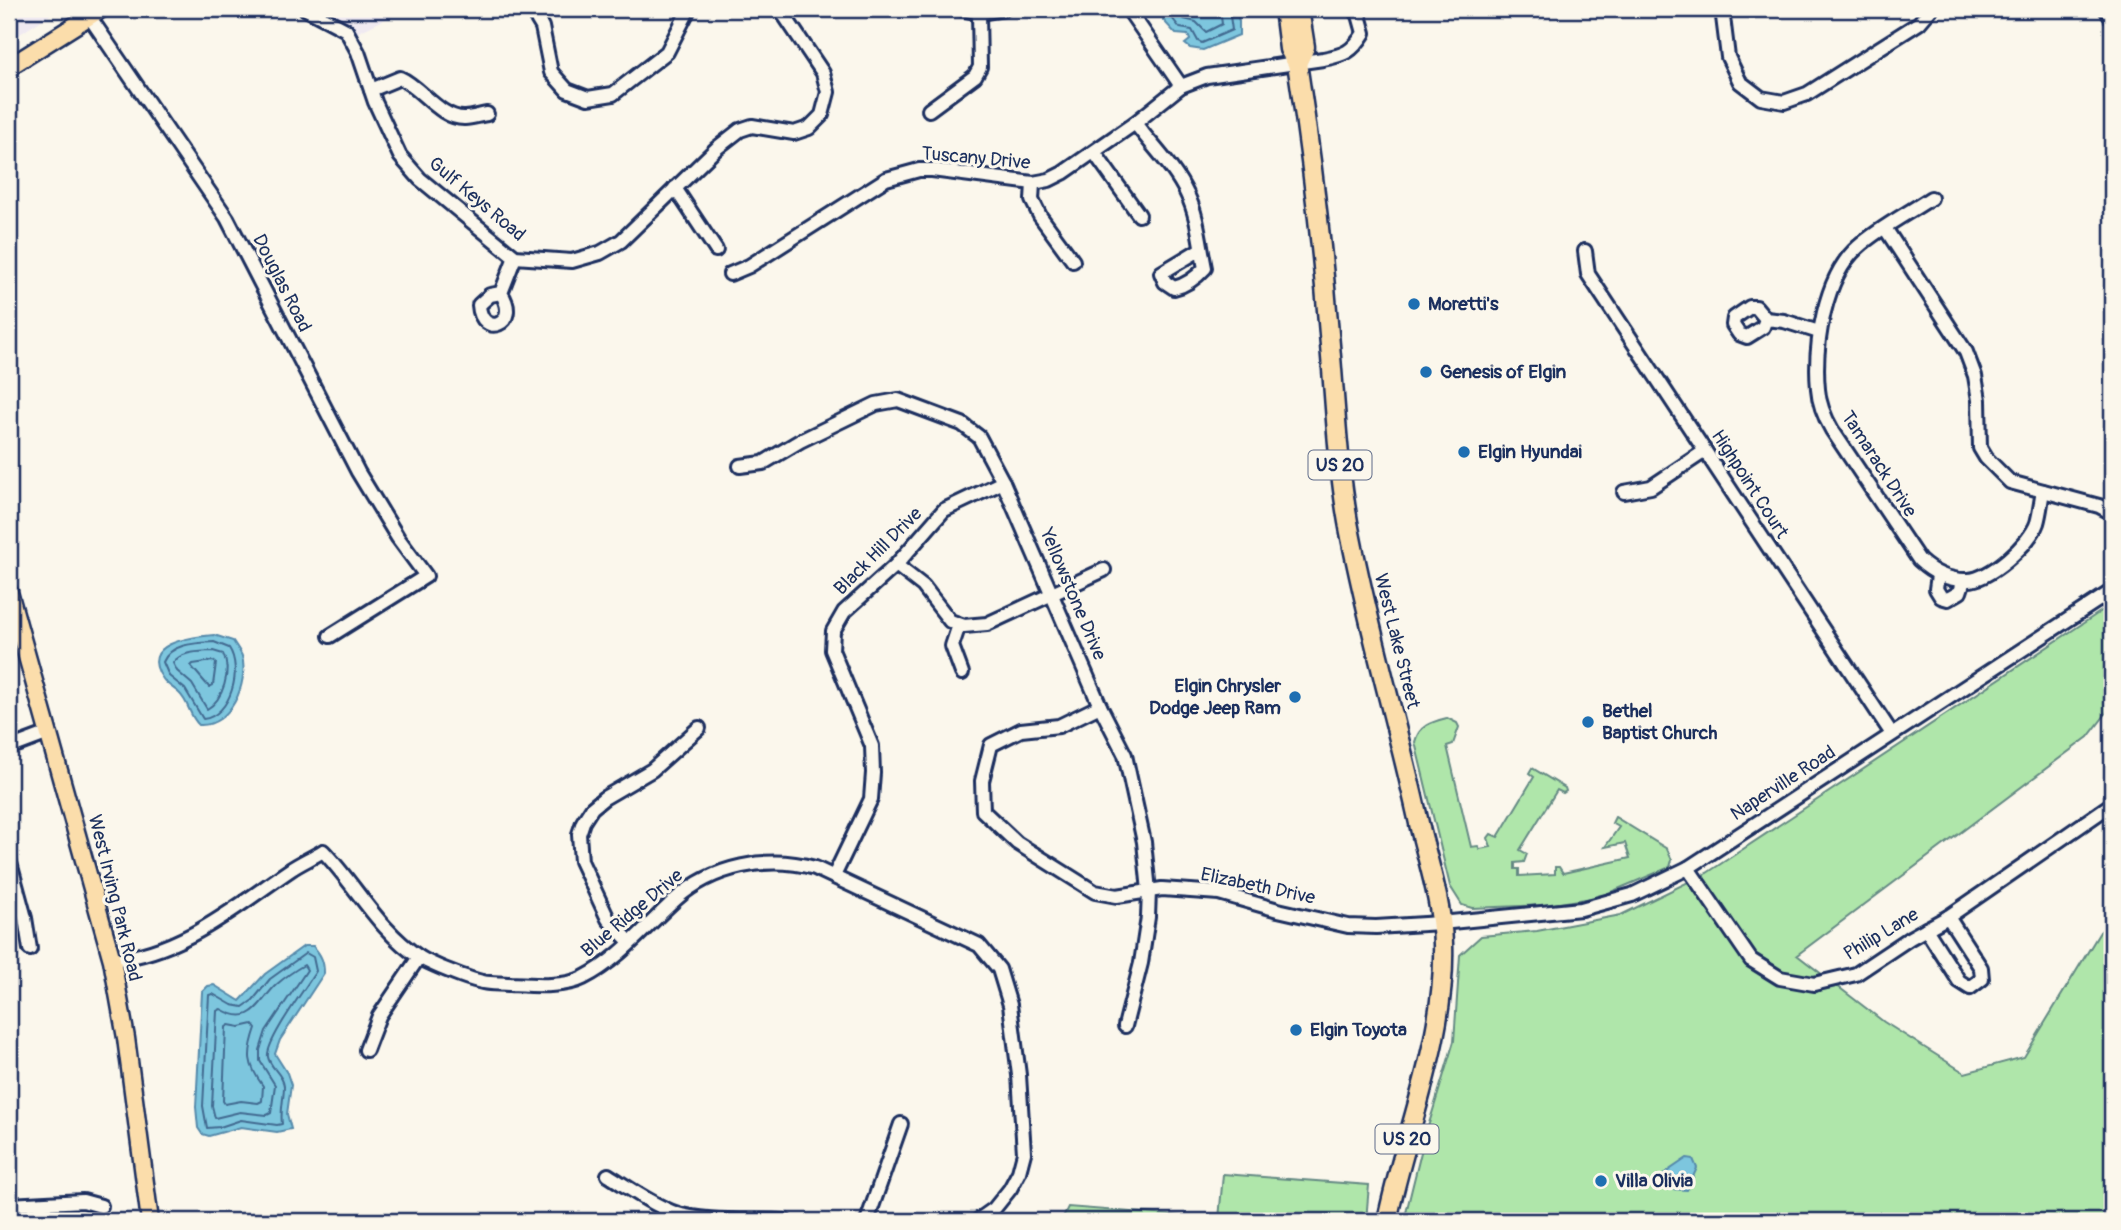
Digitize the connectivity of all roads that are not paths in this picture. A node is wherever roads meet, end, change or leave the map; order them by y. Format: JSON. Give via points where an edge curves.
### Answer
{"nodes":[{"id":1,"x":306,"y":9,"type":"edge"},
{"id":2,"x":531,"y":9,"type":"edge"},
{"id":3,"x":689,"y":9,"type":"edge"},
{"id":4,"x":780,"y":9,"type":"edge"},
{"id":5,"x":962,"y":9,"type":"edge"},
{"id":6,"x":1003,"y":9,"type":"edge"},
{"id":7,"x":1128,"y":9,"type":"edge"},
{"id":8,"x":1284,"y":9,"type":"edge"},
{"id":9,"x":1299,"y":9,"type":"edge"},
{"id":10,"x":1354,"y":9,"type":"edge"},
{"id":11,"x":1722,"y":9,"type":"edge"},
{"id":12,"x":1931,"y":9,"type":"edge"},
{"id":13,"x":2106,"y":9,"type":"edge"},
{"id":14,"x":95,"y":12,"type":"edge"},
{"id":15,"x":979,"y":13,"type":"junction"},
{"id":16,"x":2112,"y":19,"type":"edge"},
{"id":17,"x":1297,"y":63,"type":"junction"},
{"id":18,"x":9,"y":67,"type":"edge"},
{"id":19,"x":1181,"y":86,"type":"junction"},
{"id":20,"x":371,"y":90,"type":"junction"},
{"id":21,"x":929,"y":110,"type":"dead end"},
{"id":22,"x":487,"y":114,"type":"dead end"},
{"id":23,"x":1135,"y":123,"type":"junction"},
{"id":24,"x":1094,"y":152,"type":"junction"},
{"id":25,"x":1033,"y":183,"type":"junction"},
{"id":26,"x":675,"y":188,"type":"junction"},
{"id":27,"x":1931,"y":198,"type":"dead end"},
{"id":28,"x":1139,"y":215,"type":"dead end"},
{"id":29,"x":1885,"y":228,"type":"junction"},
{"id":30,"x":1201,"y":249,"type":"dead end"},
{"id":31,"x":716,"y":250,"type":"dead end"},
{"id":32,"x":1585,"y":251,"type":"dead end"},
{"id":33,"x":515,"y":257,"type":"junction"},
{"id":34,"x":1073,"y":261,"type":"dead end"},
{"id":35,"x":730,"y":274,"type":"dead end"},
{"id":36,"x":501,"y":293,"type":"dead end"},
{"id":37,"x":1766,"y":319,"type":"dead end"},
{"id":38,"x":1819,"y":332,"type":"junction"},
{"id":39,"x":1705,"y":451,"type":"junction"},
{"id":40,"x":740,"y":466,"type":"dead end"},
{"id":41,"x":1003,"y":482,"type":"junction"},
{"id":42,"x":2043,"y":491,"type":"junction"},
{"id":43,"x":1624,"y":492,"type":"dead end"},
{"id":44,"x":2112,"y":513,"type":"edge"},
{"id":45,"x":896,"y":565,"type":"junction"},
{"id":46,"x":1104,"y":570,"type":"dead end"},
{"id":47,"x":1938,"y":575,"type":"junction"},
{"id":48,"x":1964,"y":580,"type":"junction"},
{"id":49,"x":2112,"y":591,"type":"edge"},
{"id":50,"x":9,"y":592,"type":"edge"},
{"id":51,"x":1052,"y":594,"type":"junction"},
{"id":52,"x":959,"y":625,"type":"junction"},
{"id":53,"x":330,"y":636,"type":"dead end"},
{"id":54,"x":962,"y":673,"type":"dead end"},
{"id":55,"x":1100,"y":706,"type":"junction"},
{"id":56,"x":699,"y":728,"type":"dead end"},
{"id":57,"x":49,"y":733,"type":"junction"},
{"id":58,"x":1892,"y":734,"type":"junction"},
{"id":59,"x":9,"y":748,"type":"edge"},
{"id":60,"x":2112,"y":804,"type":"edge"},
{"id":61,"x":9,"y":859,"type":"edge"},
{"id":62,"x":1688,"y":868,"type":"junction"},
{"id":63,"x":11,"y":876,"type":"edge"},
{"id":64,"x":834,"y":876,"type":"junction"},
{"id":65,"x":1149,"y":891,"type":"junction"},
{"id":66,"x":1948,"y":917,"type":"junction"},
{"id":67,"x":1441,"y":923,"type":"junction"},
{"id":68,"x":1926,"y":929,"type":"junction"},
{"id":69,"x":630,"y":942,"type":"junction"},
{"id":70,"x":30,"y":949,"type":"dead end"},
{"id":71,"x":419,"y":957,"type":"junction"},
{"id":72,"x":112,"y":960,"type":"junction"},
{"id":73,"x":1125,"y":1026,"type":"dead end"},
{"id":74,"x":366,"y":1050,"type":"dead end"},
{"id":75,"x":901,"y":1124,"type":"dead end"},
{"id":76,"x":608,"y":1175,"type":"dead end"},
{"id":77,"x":9,"y":1205,"type":"edge"},
{"id":78,"x":101,"y":1206,"type":"dead end"},
{"id":79,"x":150,"y":1221,"type":"edge"},
{"id":80,"x":785,"y":1221,"type":"edge"},
{"id":81,"x":867,"y":1221,"type":"edge"},
{"id":82,"x":977,"y":1221,"type":"edge"},
{"id":83,"x":1387,"y":1221,"type":"edge"}],
"edges":[{"from":1,"to":20,"type":"street","name":"Gulf Keys Road","via":[[346,30]]},
{"from":2,"to":3,"type":"street","via":[[542,27],[551,72],[567,90],[588,98],[613,94],[667,52]]},
{"from":4,"to":26,"type":"street","name":"Gulf Keys Road","via":[[823,73],[828,92],[822,116],[809,128],[794,133],[752,126],[740,130]]},
{"from":5,"to":15,"type":"street"},
{"from":6,"to":15,"type":"street"},
{"from":7,"to":19,"type":"street"},
{"from":8,"to":17,"type":"highway","name":"West Lake Street","number":"US 20","via":[[1290,49]]},
{"from":9,"to":17,"type":"highway","name":"West Lake Street","number":"US 20","via":[[1305,47]]},
{"from":10,"to":17,"type":"street","name":"Tuscany Drive","via":[[1364,33],[1354,49]]},
{"from":11,"to":12,"type":"street","via":[[1728,57],[1740,82],[1761,98],[1784,102],[1807,94],[1919,23]]},
{"from":13,"to":16,"type":"street"},
{"from":14,"to":18,"type":"main road"},
{"from":14,"to":53,"type":"street","name":"Douglas Road","via":[[226,218],[358,472],[426,576]]},
{"from":15,"to":21,"type":"street","via":[[980,67],[975,76]]},
{"from":17,"to":19,"type":"street","name":"Tuscany Drive","via":[[1207,76]]},
{"from":17,"to":67,"type":"highway","name":"West Lake Street","number":"US 20","via":[[1314,176],[1336,436],[1348,520]]},
{"from":19,"to":23,"type":"street","name":"Tuscany Drive"},
{"from":20,"to":22,"type":"street","via":[[400,78],[450,115]]},
{"from":20,"to":33,"type":"street","name":"Gulf Keys Road","via":[[400,156],[420,179]]},
{"from":23,"to":24,"type":"street","name":"Tuscany Drive"},
{"from":23,"to":30,"type":"street","via":[[1187,193]]},
{"from":24,"to":25,"type":"street","name":"Tuscany Drive","via":[[1063,173]]},
{"from":24,"to":28,"type":"street"},
{"from":25,"to":34,"type":"street","via":[[1032,200],[1040,216]]},
{"from":25,"to":35,"type":"street","name":"Tuscany Drive","via":[[932,170],[886,179]]},
{"from":26,"to":31,"type":"street"},
{"from":26,"to":33,"type":"street","name":"Gulf Keys Road","via":[[629,233],[600,253],[572,261]]},
{"from":27,"to":29,"type":"street","name":"Tamarack Drive"},
{"from":29,"to":38,"type":"street","name":"Tamarack Drive","via":[[1858,247],[1836,277]]},
{"from":29,"to":42,"type":"street","via":[[1966,352],[1975,376],[1980,448],[1986,458],[2010,482]]},
{"from":32,"to":39,"type":"street","name":"Highpoint Court","via":[[1588,274]]},
{"from":33,"to":36,"type":"street"},
{"from":37,"to":38,"type":"street"},
{"from":38,"to":47,"type":"street","name":"Tamarack Drive","via":[[1818,392],[1824,414],[1919,560]]},
{"from":39,"to":43,"type":"street","via":[[1651,487]]},
{"from":39,"to":58,"type":"street","name":"Highpoint Court"},
{"from":40,"to":41,"type":"street","name":"Yellowstone Drive","via":[[763,463],[876,404],[898,400],[962,424],[979,437]]},
{"from":41,"to":45,"type":"street","name":"Black Hill Drive","via":[[944,510]]},
{"from":41,"to":51,"type":"street","name":"Yellowstone Drive"},
{"from":42,"to":44,"type":"street"},
{"from":42,"to":48,"type":"street","name":"Tamarack Drive","via":[[2036,524],[2026,541],[2007,560],[1971,581]]},
{"from":45,"to":52,"type":"street"},
{"from":45,"to":64,"type":"street","name":"Black Hill Drive","via":[[844,612],[833,631],[832,650],[872,746],[873,773],[871,799]]},
{"from":46,"to":51,"type":"street"},
{"from":47,"to":48,"type":"street"},
{"from":47,"to":48,"type":"street","name":"Tamarack Drive","via":[[1936,589],[1948,599],[1960,592]]},
{"from":49,"to":58,"type":"street","name":"Naperville Road"},
{"from":50,"to":57,"type":"main road","name":"West Irving Park Road"},
{"from":51,"to":52,"type":"street","via":[[987,624]]},
{"from":51,"to":55,"type":"street","name":"Yellowstone Drive"},
{"from":52,"to":54,"type":"street","via":[[952,646]]},
{"from":55,"to":65,"type":"street","name":"Yellowstone Drive","via":[[1125,755],[1144,842]]},
{"from":55,"to":65,"type":"street","name":"Elizabeth Drive","via":[[1059,726],[1020,730],[991,745],[982,781],[983,811],[1017,843],[1095,892],[1117,896]]},
{"from":56,"to":69,"type":"street","via":[[652,771],[592,808],[579,834],[581,861],[608,919]]},
{"from":57,"to":59,"type":"street"},
{"from":57,"to":72,"type":"main road","name":"West Irving Park Road"},
{"from":58,"to":62,"type":"street","name":"Naperville Road"},
{"from":60,"to":66,"type":"street","name":"Philip Lane"},
{"from":61,"to":63,"type":"street"},
{"from":62,"to":67,"type":"street","name":"Naperville Road","via":[[1632,895],[1581,909]]},
{"from":62,"to":68,"type":"street","name":"Philip Lane","via":[[1751,960],[1780,978],[1814,984],[1856,974]]},
{"from":63,"to":70,"type":"street"},
{"from":64,"to":69,"type":"street","name":"Blue Ridge Drive","via":[[803,865],[779,863],[722,872],[677,898]]},
{"from":64,"to":82,"type":"street","name":"Blue Ridge Drive","via":[[979,946],[999,969],[1010,1005],[1024,1153],[1010,1189]]},
{"from":65,"to":67,"type":"street","name":"Elizabeth Drive","via":[[1219,893],[1348,926]]},
{"from":65,"to":73,"type":"street","name":"Yellowstone Drive","via":[[1141,963]]},
{"from":66,"to":68,"type":"street","name":"Philip Lane"},
{"from":66,"to":68,"type":"street","via":[[1981,968],[1982,979],[1970,988],[1959,981]]},
{"from":67,"to":83,"type":"highway","name":"West Lake Street","number":"US 20","via":[[1442,991],[1437,1024]]},
{"from":69,"to":71,"type":"street","name":"Blue Ridge Drive","via":[[580,980],[540,986],[481,982]]},
{"from":71,"to":72,"type":"street","name":"Blue Ridge Drive","via":[[368,909],[344,872],[323,851],[206,928],[174,944]]},
{"from":71,"to":74,"type":"street","via":[[379,1016]]},
{"from":72,"to":79,"type":"main road","name":"West Irving Park Road"},
{"from":75,"to":81,"type":"street"},
{"from":76,"to":80,"type":"street","via":[[678,1214]]},
{"from":77,"to":78,"type":"street","via":[[83,1201]]}]}
